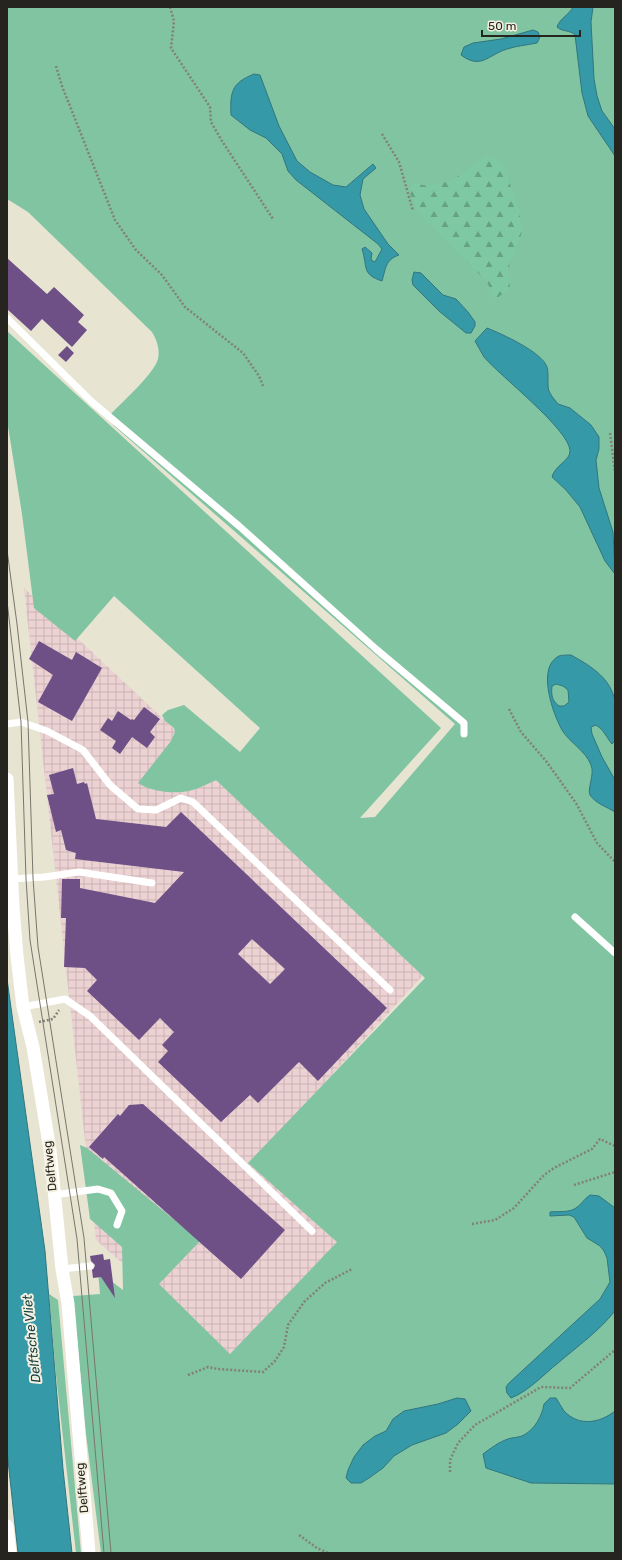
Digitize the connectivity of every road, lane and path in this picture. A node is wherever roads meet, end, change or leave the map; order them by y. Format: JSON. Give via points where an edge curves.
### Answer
{"nodes":[{"id":1,"x":170,"y":7,"type":"edge"},
{"id":2,"x":56,"y":66,"type":"dead end"},
{"id":3,"x":382,"y":134,"type":"dead end"},
{"id":4,"x":413,"y":211,"type":"dead end"},
{"id":5,"x":273,"y":220,"type":"dead end"},
{"id":6,"x":7,"y":318,"type":"edge"},
{"id":7,"x":262,"y":386,"type":"dead end"},
{"id":8,"x":610,"y":433,"type":"dead end"},
{"id":9,"x":615,"y":472,"type":"edge"},
{"id":10,"x":509,"y":709,"type":"dead end"},
{"id":11,"x":7,"y":724,"type":"edge"},
{"id":12,"x":464,"y":734,"type":"dead end"},
{"id":13,"x":7,"y":779,"type":"edge"},
{"id":14,"x":615,"y":862,"type":"edge"},
{"id":15,"x":11,"y":879,"type":"junction"},
{"id":16,"x":152,"y":883,"type":"dead end"},
{"id":17,"x":575,"y":917,"type":"dead end"},
{"id":18,"x":615,"y":954,"type":"edge"},
{"id":19,"x":390,"y":990,"type":"dead end"},
{"id":20,"x":65,"y":999,"type":"junction"},
{"id":21,"x":23,"y":1007,"type":"junction"},
{"id":22,"x":28,"y":1023,"type":"junction"},
{"id":23,"x":615,"y":1146,"type":"edge"},
{"id":24,"x":615,"y":1172,"type":"edge"},
{"id":25,"x":574,"y":1185,"type":"dead end"},
{"id":26,"x":53,"y":1195,"type":"junction"},
{"id":27,"x":472,"y":1224,"type":"dead end"},
{"id":28,"x":117,"y":1225,"type":"dead end"},
{"id":29,"x":312,"y":1231,"type":"dead end"},
{"id":30,"x":90,"y":1266,"type":"dead end"},
{"id":31,"x":62,"y":1269,"type":"junction"},
{"id":32,"x":352,"y":1269,"type":"dead end"},
{"id":33,"x":615,"y":1350,"type":"edge"},
{"id":34,"x":188,"y":1376,"type":"dead end"},
{"id":35,"x":450,"y":1472,"type":"dead end"},
{"id":36,"x":7,"y":1526,"type":"edge"},
{"id":37,"x":299,"y":1535,"type":"dead end"},
{"id":38,"x":10,"y":1553,"type":"edge"},
{"id":39,"x":89,"y":1553,"type":"edge"},
{"id":40,"x":328,"y":1553,"type":"edge"}],
"edges":[{"from":1,"to":5,"type":"path","via":[[174,21],[171,48],[210,107],[211,122],[222,141]]},
{"from":2,"to":7,"type":"path","via":[[115,220],[136,250],[162,275],[185,307],[243,353],[259,376]]},
{"from":3,"to":4,"type":"path","via":[[399,162]]},
{"from":6,"to":12,"type":"lane","via":[[92,402],[239,526],[376,649],[464,723]]},
{"from":8,"to":9,"type":"path"},
{"from":10,"to":14,"type":"path","via":[[521,732],[546,761],[576,803],[597,843]]},
{"from":11,"to":19,"type":"lane","via":[[21,722],[47,731],[83,750],[110,785],[138,809],[156,810],[180,798],[193,802]]},
{"from":13,"to":15,"type":"street","name":"Delftweg"},
{"from":15,"to":16,"type":"lane","via":[[79,872]]},
{"from":15,"to":21,"type":"street","name":"Delftweg"},
{"from":17,"to":18,"type":"lane"},
{"from":20,"to":21,"type":"lane"},
{"from":20,"to":22,"type":"path","via":[[53,1019]]},
{"from":20,"to":29,"type":"lane","via":[[90,1016]]},
{"from":21,"to":22,"type":"street","name":"Delftweg"},
{"from":22,"to":26,"type":"street","name":"Delftweg","via":[[50,1150]]},
{"from":23,"to":27,"type":"path","via":[[600,1139],[592,1149],[544,1175],[514,1208],[495,1220]]},
{"from":24,"to":25,"type":"path"},
{"from":26,"to":28,"type":"lane","via":[[98,1189],[111,1193],[122,1211]]},
{"from":26,"to":31,"type":"street","name":"Delftweg"},
{"from":30,"to":31,"type":"lane"},
{"from":31,"to":39,"type":"street","name":"Delftweg","via":[[68,1304]]},
{"from":32,"to":34,"type":"path","via":[[325,1282],[304,1302],[288,1325],[284,1347],[275,1361],[263,1372],[208,1367]]},
{"from":33,"to":35,"type":"path","via":[[570,1388],[541,1388],[475,1425],[458,1443],[450,1460]]},
{"from":36,"to":38,"type":"street"},
{"from":37,"to":40,"type":"path"}]}
